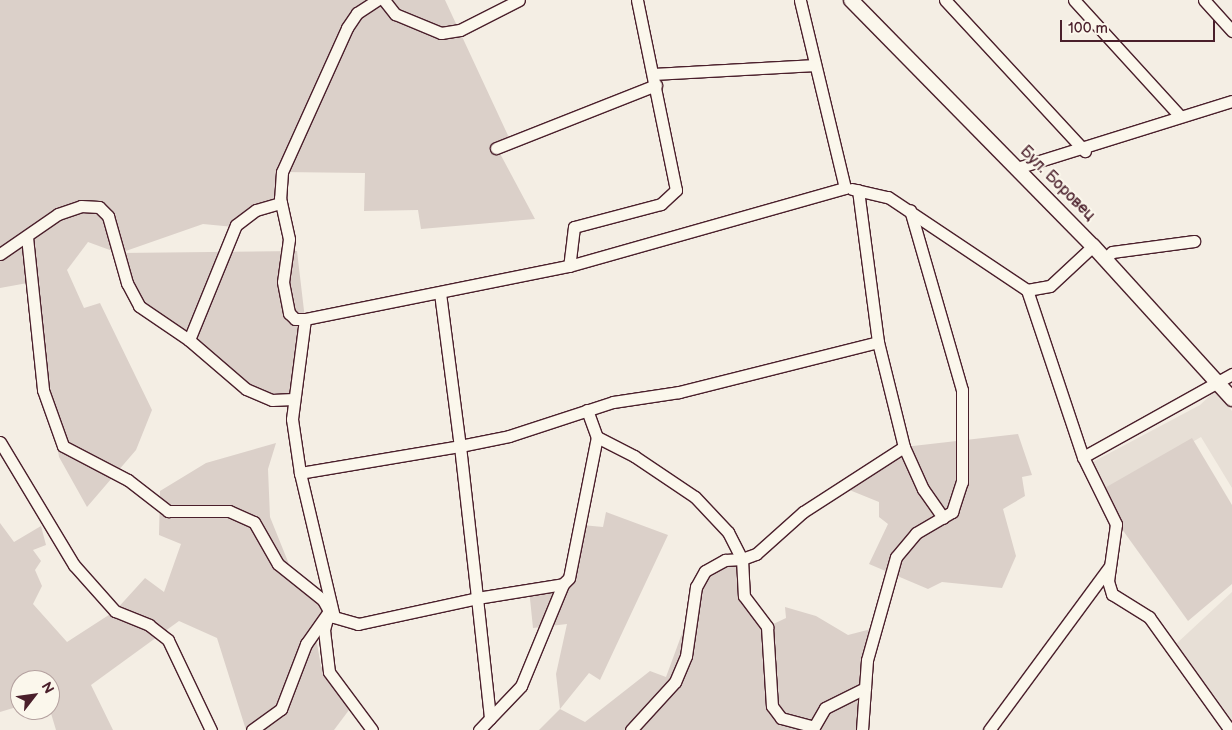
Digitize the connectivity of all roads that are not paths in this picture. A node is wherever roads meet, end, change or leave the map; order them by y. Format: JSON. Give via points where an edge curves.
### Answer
{"nodes":[{"id":1,"x":376,"y":0,"type":"edge"},
{"id":2,"x":384,"y":0,"type":"edge"},
{"id":3,"x":519,"y":0,"type":"edge"},
{"id":4,"x":636,"y":0,"type":"edge"},
{"id":5,"x":800,"y":0,"type":"edge"},
{"id":6,"x":851,"y":0,"type":"edge"},
{"id":7,"x":945,"y":0,"type":"edge"},
{"id":8,"x":1074,"y":0,"type":"edge"},
{"id":9,"x":1204,"y":0,"type":"edge"},
{"id":10,"x":1232,"y":31,"type":"edge"},
{"id":11,"x":815,"y":65,"type":"junction"},
{"id":12,"x":655,"y":79,"type":"junction"},
{"id":13,"x":1232,"y":101,"type":"edge"},
{"id":14,"x":1180,"y":115,"type":"junction"},
{"id":15,"x":496,"y":148,"type":"dead end"},
{"id":16,"x":1085,"y":150,"type":"junction"},
{"id":17,"x":1017,"y":168,"type":"junction"},
{"id":18,"x":845,"y":188,"type":"junction"},
{"id":19,"x":858,"y":190,"type":"junction"},
{"id":20,"x":281,"y":203,"type":"junction"},
{"id":21,"x":910,"y":210,"type":"junction"},
{"id":22,"x":27,"y":237,"type":"junction"},
{"id":23,"x":1194,"y":241,"type":"dead end"},
{"id":24,"x":1093,"y":246,"type":"junction"},
{"id":25,"x":0,"y":254,"type":"edge"},
{"id":26,"x":1105,"y":259,"type":"junction"},
{"id":27,"x":569,"y":266,"type":"junction"},
{"id":28,"x":1027,"y":290,"type":"junction"},
{"id":29,"x":440,"y":294,"type":"junction"},
{"id":30,"x":305,"y":319,"type":"junction"},
{"id":31,"x":188,"y":340,"type":"junction"},
{"id":32,"x":878,"y":342,"type":"junction"},
{"id":33,"x":1232,"y":374,"type":"edge"},
{"id":34,"x":1216,"y":381,"type":"junction"},
{"id":35,"x":293,"y":399,"type":"junction"},
{"id":36,"x":1232,"y":399,"type":"edge"},
{"id":37,"x":587,"y":410,"type":"junction"},
{"id":38,"x":597,"y":437,"type":"junction"},
{"id":39,"x":0,"y":442,"type":"edge"},
{"id":40,"x":460,"y":446,"type":"junction"},
{"id":41,"x":904,"y":447,"type":"junction"},
{"id":42,"x":1083,"y":457,"type":"junction"},
{"id":43,"x":300,"y":473,"type":"junction"},
{"id":44,"x":943,"y":518,"type":"junction"},
{"id":45,"x":742,"y":559,"type":"junction"},
{"id":46,"x":1109,"y":567,"type":"junction"},
{"id":47,"x":563,"y":584,"type":"junction"},
{"id":48,"x":477,"y":598,"type":"junction"},
{"id":49,"x":329,"y":611,"type":"junction"},
{"id":50,"x":865,"y":688,"type":"junction"},
{"id":51,"x":490,"y":718,"type":"junction"},
{"id":52,"x":814,"y":728,"type":"edge"},
{"id":53,"x":211,"y":730,"type":"edge"},
{"id":54,"x":252,"y":730,"type":"edge"},
{"id":55,"x":372,"y":730,"type":"edge"},
{"id":56,"x":479,"y":730,"type":"edge"},
{"id":57,"x":631,"y":730,"type":"edge"},
{"id":58,"x":862,"y":730,"type":"edge"},
{"id":59,"x":989,"y":730,"type":"edge"},
{"id":60,"x":1230,"y":730,"type":"edge"}],
"edges":[{"from":1,"to":20,"type":"street","via":[[356,12],[289,150],[279,183]]},
{"from":2,"to":3,"type":"street","via":[[395,14],[441,33],[460,30]]},
{"from":4,"to":12,"type":"street"},
{"from":5,"to":11,"type":"street"},
{"from":6,"to":17,"type":"street","name":"Бул. Боровец"},
{"from":7,"to":16,"type":"street"},
{"from":8,"to":14,"type":"street"},
{"from":9,"to":10,"type":"street"},
{"from":11,"to":12,"type":"street"},
{"from":11,"to":18,"type":"street"},
{"from":12,"to":15,"type":"street"},
{"from":12,"to":27,"type":"street","via":[[676,182],[673,196],[661,204],[574,227]]},
{"from":13,"to":14,"type":"street"},
{"from":14,"to":16,"type":"street"},
{"from":16,"to":17,"type":"street"},
{"from":17,"to":24,"type":"street","name":"Бул. Боровец"},
{"from":18,"to":19,"type":"street"},
{"from":18,"to":27,"type":"street"},
{"from":19,"to":21,"type":"street","via":[[888,197]]},
{"from":19,"to":32,"type":"street"},
{"from":20,"to":30,"type":"street","via":[[289,239],[284,297],[288,313],[295,319]]},
{"from":20,"to":31,"type":"street","via":[[256,210],[236,225]]},
{"from":21,"to":28,"type":"street"},
{"from":21,"to":44,"type":"street","via":[[962,390],[962,482],[955,505]]},
{"from":22,"to":25,"type":"street"},
{"from":22,"to":31,"type":"street","via":[[69,209],[91,206],[104,210],[132,295],[152,318]]},
{"from":22,"to":49,"type":"street","via":[[43,390],[64,446],[128,480],[168,511],[214,510],[244,514],[254,522],[278,564],[317,592]]},
{"from":23,"to":26,"type":"street","via":[[1112,252]]},
{"from":24,"to":26,"type":"street","name":"Бул. Боровец"},
{"from":24,"to":28,"type":"street","via":[[1050,286]]},
{"from":26,"to":34,"type":"street","name":"Бул. Боровец"},
{"from":27,"to":29,"type":"street"},
{"from":28,"to":42,"type":"street"},
{"from":29,"to":30,"type":"street"},
{"from":29,"to":40,"type":"street"},
{"from":30,"to":35,"type":"street"},
{"from":31,"to":35,"type":"street","via":[[246,390],[272,400]]},
{"from":32,"to":37,"type":"street"},
{"from":32,"to":41,"type":"street"},
{"from":33,"to":34,"type":"street"},
{"from":34,"to":36,"type":"street","name":"Бул. Боровец"},
{"from":34,"to":42,"type":"street"},
{"from":35,"to":43,"type":"street","via":[[292,443]]},
{"from":37,"to":38,"type":"street"},
{"from":37,"to":40,"type":"street","via":[[532,430]]},
{"from":38,"to":45,"type":"street","via":[[634,456],[695,497],[728,532]]},
{"from":38,"to":47,"type":"street","via":[[574,564]]},
{"from":39,"to":53,"type":"street","via":[[74,565],[115,611],[149,625],[168,640]]},
{"from":40,"to":43,"type":"street"},
{"from":40,"to":48,"type":"street"},
{"from":41,"to":44,"type":"street","via":[[923,489]]},
{"from":41,"to":45,"type":"street","via":[[803,512],[756,554]]},
{"from":42,"to":46,"type":"street","via":[[1116,524],[1116,545]]},
{"from":43,"to":49,"type":"street","via":[[326,573]]},
{"from":44,"to":50,"type":"street","via":[[916,533],[896,557],[867,660]]},
{"from":45,"to":52,"type":"street","via":[[744,596],[772,639],[772,706],[782,718]]},
{"from":45,"to":57,"type":"street","via":[[718,562],[700,578],[692,600],[681,672],[667,695]]},
{"from":46,"to":59,"type":"street"},
{"from":46,"to":60,"type":"street","via":[[1112,594],[1149,617]]},
{"from":47,"to":48,"type":"street"},
{"from":47,"to":51,"type":"street","via":[[521,686]]},
{"from":48,"to":49,"type":"street","via":[[358,624],[340,621]]},
{"from":48,"to":51,"type":"street"},
{"from":49,"to":54,"type":"street","via":[[306,644],[281,709]]},
{"from":49,"to":55,"type":"street","via":[[324,630],[329,672]]},
{"from":50,"to":52,"type":"street","via":[[825,708]]},
{"from":50,"to":58,"type":"street"},
{"from":51,"to":56,"type":"street"}]}
